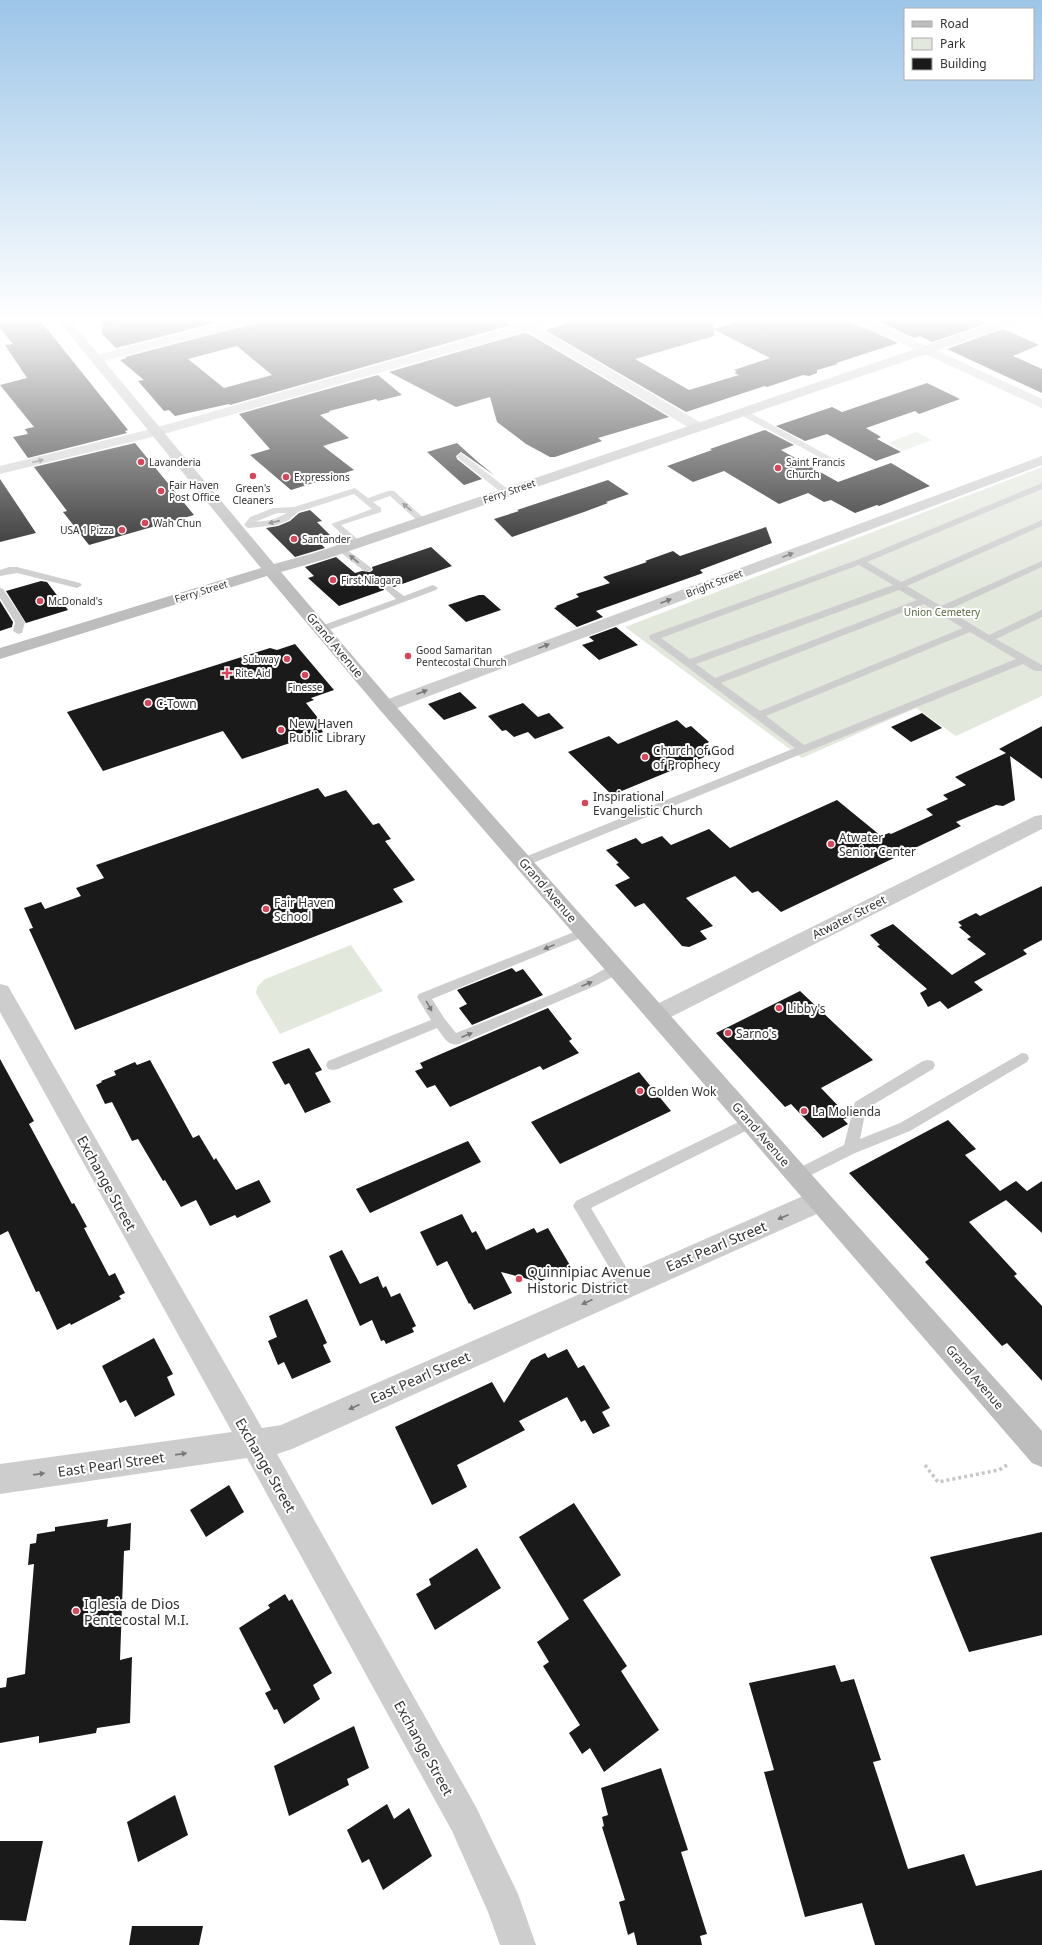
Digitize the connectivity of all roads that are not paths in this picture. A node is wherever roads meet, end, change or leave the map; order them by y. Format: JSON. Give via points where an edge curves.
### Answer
{"nodes":[{"id":1,"x":137,"y":410,"type":"edge"},
{"id":2,"x":233,"y":410,"type":"edge"},
{"id":3,"x":669,"y":410,"type":"edge"},
{"id":4,"x":749,"y":410,"type":"edge"},
{"id":5,"x":742,"y":412,"type":"junction"},
{"id":6,"x":698,"y":427,"type":"junction"},
{"id":7,"x":155,"y":432,"type":"junction"},
{"id":8,"x":461,"y":456,"type":"dead end"},
{"id":9,"x":1042,"y":460,"type":"edge"},
{"id":10,"x":839,"y":464,"type":"dead end"},
{"id":11,"x":0,"y":470,"type":"edge"},
{"id":12,"x":1042,"y":486,"type":"edge"},
{"id":13,"x":506,"y":492,"type":"junction"},
{"id":14,"x":367,"y":501,"type":"junction"},
{"id":15,"x":423,"y":520,"type":"junction"},
{"id":16,"x":1042,"y":523,"type":"edge"},
{"id":17,"x":242,"y":526,"type":"junction"},
{"id":18,"x":357,"y":543,"type":"junction"},
{"id":19,"x":342,"y":548,"type":"junction"},
{"id":20,"x":860,"y":562,"type":"junction"},
{"id":21,"x":1042,"y":564,"type":"edge"},
{"id":22,"x":367,"y":569,"type":"dead end"},
{"id":23,"x":271,"y":571,"type":"junction"},
{"id":24,"x":0,"y":573,"type":"edge"},
{"id":25,"x":77,"y":585,"type":"dead end"},
{"id":26,"x":900,"y":586,"type":"junction"},
{"id":27,"x":389,"y":588,"type":"dead end"},
{"id":28,"x":433,"y":588,"type":"dead end"},
{"id":29,"x":0,"y":591,"type":"edge"},
{"id":30,"x":402,"y":599,"type":"junction"},
{"id":31,"x":924,"y":601,"type":"junction"},
{"id":32,"x":940,"y":610,"type":"junction"},
{"id":33,"x":1042,"y":614,"type":"edge"},
{"id":34,"x":971,"y":628,"type":"junction"},
{"id":35,"x":322,"y":629,"type":"junction"},
{"id":36,"x":18,"y":631,"type":"dead end"},
{"id":37,"x":988,"y":638,"type":"junction"},
{"id":38,"x":0,"y":654,"type":"edge"},
{"id":39,"x":1023,"y":660,"type":"junction"},
{"id":40,"x":688,"y":663,"type":"junction"},
{"id":41,"x":1042,"y":668,"type":"edge"},
{"id":42,"x":713,"y":682,"type":"junction"},
{"id":43,"x":386,"y":706,"type":"junction"},
{"id":44,"x":758,"y":716,"type":"junction"},
{"id":45,"x":804,"y":750,"type":"junction"},
{"id":46,"x":1042,"y":821,"type":"edge"},
{"id":47,"x":524,"y":862,"type":"junction"},
{"id":48,"x":584,"y":932,"type":"junction"},
{"id":49,"x":617,"y":969,"type":"junction"},
{"id":50,"x":0,"y":992,"type":"edge"},
{"id":51,"x":657,"y":1014,"type":"junction"},
{"id":52,"x":439,"y":1022,"type":"junction"},
{"id":53,"x":1022,"y":1058,"type":"dead end"},
{"id":54,"x":333,"y":1065,"type":"dead end"},
{"id":55,"x":928,"y":1065,"type":"dead end"},
{"id":56,"x":750,"y":1122,"type":"junction"},
{"id":57,"x":850,"y":1149,"type":"junction"},
{"id":58,"x":798,"y":1175,"type":"junction"},
{"id":59,"x":819,"y":1201,"type":"junction"},
{"id":60,"x":628,"y":1284,"type":"junction"},
{"id":61,"x":254,"y":1444,"type":"junction"},
{"id":62,"x":1042,"y":1453,"type":"edge"},
{"id":63,"x":0,"y":1479,"type":"edge"},
{"id":64,"x":518,"y":1945,"type":"edge"}],
"edges":[{"from":1,"to":7,"type":"main road","name":"Grand Avenue"},
{"from":2,"to":7,"type":"street"},
{"from":3,"to":6,"type":"street"},
{"from":4,"to":5,"type":"main road","name":"Ferry Street"},
{"from":5,"to":6,"type":"main road","name":"Ferry Street"},
{"from":5,"to":10,"type":"lane"},
{"from":6,"to":13,"type":"main road","name":"Ferry Street"},
{"from":11,"to":7,"type":"street","one_way":true},
{"from":7,"to":17,"type":"main road","name":"Grand Avenue"},
{"from":8,"to":13,"type":"lane"},
{"from":43,"to":9,"type":"street","name":"Bright Street","one_way":true},
{"from":12,"to":20,"type":"lane"},
{"from":13,"to":15,"type":"main road","name":"Ferry Street"},
{"from":15,"to":14,"type":"lane","one_way":true,"via":[[391,493]]},
{"from":14,"to":17,"type":"lane","one_way":true,"via":[[355,491],[295,510],[288,519]]},
{"from":14,"to":18,"type":"lane","via":[[378,510],[335,524]]},
{"from":15,"to":18,"type":"main road","name":"Ferry Street"},
{"from":16,"to":26,"type":"lane"},
{"from":17,"to":23,"type":"main road","name":"Grand Avenue"},
{"from":18,"to":19,"type":"main road","name":"Ferry Street"},
{"from":22,"to":19,"type":"lane","one_way":true},
{"from":19,"to":23,"type":"main road","name":"Ferry Street"},
{"from":20,"to":26,"type":"lane"},
{"from":20,"to":40,"type":"lane","via":[[654,637]]},
{"from":21,"to":32,"type":"lane"},
{"from":23,"to":35,"type":"main road","name":"Grand Avenue"},
{"from":23,"to":38,"type":"main road","name":"Ferry Street"},
{"from":24,"to":25,"type":"lane","via":[[17,570]]},
{"from":26,"to":31,"type":"lane"},
{"from":26,"to":40,"type":"lane"},
{"from":27,"to":30,"type":"lane"},
{"from":28,"to":30,"type":"lane"},
{"from":29,"to":36,"type":"lane","via":[[20,622]]},
{"from":30,"to":35,"type":"lane"},
{"from":31,"to":32,"type":"lane"},
{"from":31,"to":42,"type":"lane"},
{"from":32,"to":34,"type":"lane"},
{"from":33,"to":37,"type":"lane"},
{"from":34,"to":37,"type":"lane"},
{"from":34,"to":44,"type":"lane"},
{"from":35,"to":43,"type":"main road","name":"Grand Avenue"},
{"from":37,"to":39,"type":"lane"},
{"from":39,"to":41,"type":"lane","via":[[1039,669]]},
{"from":39,"to":45,"type":"lane"},
{"from":40,"to":42,"type":"lane"},
{"from":42,"to":44,"type":"lane"},
{"from":43,"to":47,"type":"main road","name":"Grand Avenue"},
{"from":44,"to":45,"type":"lane"},
{"from":45,"to":47,"type":"lane"},
{"from":46,"to":51,"type":"street","name":"Atwater Street"},
{"from":47,"to":48,"type":"main road","name":"Grand Avenue"},
{"from":48,"to":49,"type":"main road","name":"Grand Avenue"},
{"from":48,"to":52,"type":"lane","one_way":true,"via":[[424,997]]},
{"from":49,"to":51,"type":"main road","name":"Grand Avenue"},
{"from":52,"to":49,"type":"lane","one_way":true,"via":[[454,1040]]},
{"from":50,"to":61,"type":"street","name":"Exchange Street"},
{"from":51,"to":56,"type":"main road","name":"Grand Avenue"},
{"from":52,"to":54,"type":"lane"},
{"from":53,"to":57,"type":"lane","via":[[905,1127]]},
{"from":55,"to":57,"type":"lane","via":[[860,1106]]},
{"from":56,"to":58,"type":"main road","name":"Grand Avenue"},
{"from":56,"to":60,"type":"lane","via":[[581,1206]]},
{"from":57,"to":58,"type":"lane"},
{"from":58,"to":59,"type":"main road","name":"Grand Avenue"},
{"from":59,"to":60,"type":"street","name":"East Pearl Street","one_way":true},
{"from":59,"to":62,"type":"main road","name":"Grand Avenue"},
{"from":60,"to":61,"type":"street","name":"East Pearl Street","one_way":true,"via":[[282,1439]]},
{"from":63,"to":61,"type":"street","name":"East Pearl Street","one_way":true},
{"from":61,"to":64,"type":"street","name":"Exchange Street","via":[[464,1819],[506,1907]]}]}
